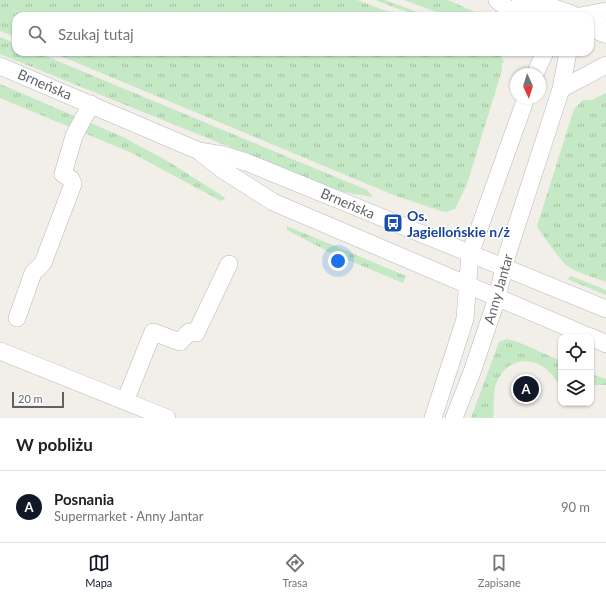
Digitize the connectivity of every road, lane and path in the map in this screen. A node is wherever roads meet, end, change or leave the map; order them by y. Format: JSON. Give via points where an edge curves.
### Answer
{"nodes":[{"id":1,"x":497,"y":0,"type":"edge"},
{"id":2,"x":523,"y":0,"type":"edge"},
{"id":3,"x":566,"y":0,"type":"edge"},
{"id":4,"x":512,"y":12,"type":"edge"},
{"id":5,"x":559,"y":12,"type":"edge"},
{"id":6,"x":570,"y":12,"type":"edge"},
{"id":7,"x":606,"y":12,"type":"edge"},
{"id":8,"x":594,"y":14,"type":"edge"},
{"id":9,"x":594,"y":27,"type":"edge"},
{"id":10,"x":606,"y":32,"type":"edge"},
{"id":11,"x":536,"y":56,"type":"edge"},
{"id":12,"x":543,"y":56,"type":"edge"},
{"id":13,"x":567,"y":56,"type":"edge"},
{"id":14,"x":606,"y":65,"type":"edge"},
{"id":15,"x":0,"y":66,"type":"edge"},
{"id":16,"x":535,"y":68,"type":"edge"},
{"id":17,"x":538,"y":68,"type":"edge"},
{"id":18,"x":561,"y":89,"type":"junction"},
{"id":19,"x":91,"y":104,"type":"junction"},
{"id":20,"x":524,"y":104,"type":"edge"},
{"id":21,"x":199,"y":151,"type":"junction"},
{"id":22,"x":470,"y":254,"type":"junction"},
{"id":23,"x":229,"y":264,"type":"dead end"},
{"id":24,"x":504,"y":267,"type":"junction"},
{"id":25,"x":468,"y":286,"type":"junction"},
{"id":26,"x":497,"y":298,"type":"junction"},
{"id":27,"x":606,"y":308,"type":"edge"},
{"id":28,"x":17,"y":318,"type":"dead end"},
{"id":29,"x":583,"y":334,"type":"edge"},
{"id":30,"x":594,"y":339,"type":"edge"},
{"id":31,"x":606,"y":344,"type":"edge"},
{"id":32,"x":0,"y":351,"type":"edge"},
{"id":33,"x":124,"y":401,"type":"junction"},
{"id":34,"x":167,"y":418,"type":"edge"},
{"id":35,"x":433,"y":418,"type":"edge"},
{"id":36,"x":454,"y":418,"type":"edge"}],
"edges":[{"from":1,"to":4,"type":"street"},
{"from":2,"to":5,"type":"main road"},
{"from":3,"to":6,"type":"main road"},
{"from":7,"to":8,"type":"street"},
{"from":9,"to":10,"type":"main road"},
{"from":11,"to":16,"type":"street"},
{"from":12,"to":17,"type":"street"},
{"from":13,"to":18,"type":"street","name":"Anny Jantar"},
{"from":14,"to":18,"type":"street"},
{"from":15,"to":19,"type":"street","name":"Brneńska"},
{"from":18,"to":24,"type":"street","name":"Anny Jantar"},
{"from":19,"to":21,"type":"street","name":"Brneńska"},
{"from":19,"to":28,"type":"street","via":[[74,136],[63,174],[71,179],[73,184],[43,263],[33,273]]},
{"from":20,"to":22,"type":"street","name":"Anny Jantar"},
{"from":21,"to":22,"type":"street","name":"Brneńska","via":[[246,162]]},
{"from":21,"to":25,"type":"street","name":"Brneńska","via":[[223,170],[273,202]]},
{"from":22,"to":24,"type":"street","name":"Brneńska"},
{"from":22,"to":25,"type":"street","name":"Anny Jantar"},
{"from":23,"to":33,"type":"street","via":[[196,333],[189,332],[180,342],[153,332]]},
{"from":24,"to":26,"type":"street","name":"Anny Jantar"},
{"from":24,"to":27,"type":"street","name":"Brneńska"},
{"from":25,"to":26,"type":"street","name":"Brneńska"},
{"from":25,"to":35,"type":"street","name":"Anny Jantar","via":[[465,319]]},
{"from":26,"to":29,"type":"street","name":"Brneńska"},
{"from":26,"to":36,"type":"street","name":"Anny Jantar"},
{"from":30,"to":31,"type":"street","name":"Brneńska"},
{"from":32,"to":33,"type":"street"},
{"from":33,"to":34,"type":"street"}]}
